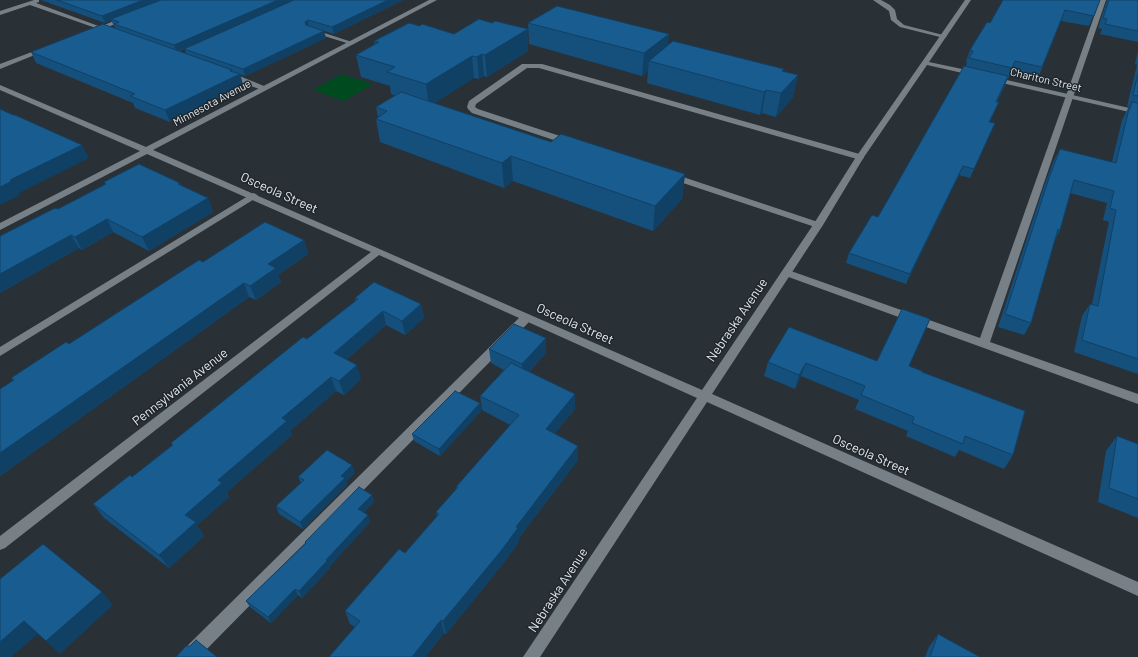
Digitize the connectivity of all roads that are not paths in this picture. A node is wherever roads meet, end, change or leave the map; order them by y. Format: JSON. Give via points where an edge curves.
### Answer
{"nodes":[{"id":1,"x":39,"y":0,"type":"edge"},
{"id":2,"x":434,"y":0,"type":"edge"},
{"id":3,"x":876,"y":0,"type":"edge"},
{"id":4,"x":968,"y":0,"type":"edge"},
{"id":5,"x":1103,"y":0,"type":"edge"},
{"id":6,"x":30,"y":3,"type":"junction"},
{"id":7,"x":0,"y":14,"type":"edge"},
{"id":8,"x":136,"y":14,"type":"edge"},
{"id":9,"x":100,"y":28,"type":"junction"},
{"id":10,"x":310,"y":30,"type":"edge"},
{"id":11,"x":114,"y":33,"type":"edge"},
{"id":12,"x":86,"y":34,"type":"edge"},
{"id":13,"x":944,"y":36,"type":"junction"},
{"id":14,"x":352,"y":42,"type":"junction"},
{"id":15,"x":50,"y":47,"type":"edge"},
{"id":16,"x":926,"y":63,"type":"junction"},
{"id":17,"x":0,"y":67,"type":"edge"},
{"id":18,"x":221,"y":72,"type":"edge"},
{"id":19,"x":0,"y":87,"type":"edge"},
{"id":20,"x":264,"y":88,"type":"junction"},
{"id":21,"x":1069,"y":96,"type":"junction"},
{"id":22,"x":1138,"y":112,"type":"edge"},
{"id":23,"x":578,"y":144,"type":"edge"},
{"id":24,"x":147,"y":150,"type":"junction"},
{"id":25,"x":860,"y":157,"type":"junction"},
{"id":26,"x":664,"y":173,"type":"edge"},
{"id":27,"x":253,"y":196,"type":"junction"},
{"id":28,"x":818,"y":225,"type":"junction"},
{"id":29,"x":0,"y":227,"type":"edge"},
{"id":30,"x":378,"y":251,"type":"junction"},
{"id":31,"x":787,"y":273,"type":"junction"},
{"id":32,"x":526,"y":318,"type":"junction"},
{"id":33,"x":984,"y":343,"type":"junction"},
{"id":34,"x":0,"y":352,"type":"edge"},
{"id":35,"x":703,"y":396,"type":"junction"},
{"id":36,"x":1138,"y":399,"type":"edge"},
{"id":37,"x":0,"y":544,"type":"edge"},
{"id":38,"x":1138,"y":589,"type":"edge"},
{"id":39,"x":188,"y":657,"type":"edge"},
{"id":40,"x":531,"y":657,"type":"edge"}],
"edges":[{"from":1,"to":6,"type":"street"},
{"from":2,"to":14,"type":"street","name":"Minnesota Avenue"},
{"from":3,"to":13,"type":"street","via":[[892,10],[894,20],[902,26]]},
{"from":4,"to":13,"type":"street","name":"Nebraska Avenue"},
{"from":5,"to":21,"type":"street"},
{"from":6,"to":7,"type":"street"},
{"from":6,"to":9,"type":"street"},
{"from":8,"to":9,"type":"street"},
{"from":9,"to":11,"type":"street"},
{"from":9,"to":12,"type":"street"},
{"from":10,"to":14,"type":"street"},
{"from":13,"to":16,"type":"street","name":"Nebraska Avenue"},
{"from":14,"to":20,"type":"street","name":"Minnesota Avenue"},
{"from":15,"to":17,"type":"street"},
{"from":16,"to":21,"type":"street","name":"Chariton Street"},
{"from":16,"to":25,"type":"street","name":"Nebraska Avenue"},
{"from":18,"to":20,"type":"street"},
{"from":19,"to":24,"type":"street","name":"Osceola Street"},
{"from":20,"to":24,"type":"street","name":"Minnesota Avenue"},
{"from":21,"to":22,"type":"street","name":"Chariton Street"},
{"from":21,"to":33,"type":"street"},
{"from":23,"to":25,"type":"street","via":[[475,111],[471,107],[472,103],[525,66],[540,66]]},
{"from":24,"to":27,"type":"street","name":"Osceola Street"},
{"from":24,"to":29,"type":"street","name":"Minnesota Avenue"},
{"from":25,"to":28,"type":"street","name":"Nebraska Avenue"},
{"from":26,"to":28,"type":"street"},
{"from":27,"to":30,"type":"street","name":"Osceola Street"},
{"from":27,"to":34,"type":"street"},
{"from":28,"to":31,"type":"street","name":"Nebraska Avenue"},
{"from":30,"to":32,"type":"street","name":"Osceola Street"},
{"from":30,"to":37,"type":"street","name":"Pennsylvania Avenue"},
{"from":31,"to":33,"type":"street"},
{"from":31,"to":35,"type":"street","name":"Nebraska Avenue"},
{"from":32,"to":35,"type":"street","name":"Osceola Street"},
{"from":32,"to":39,"type":"street"},
{"from":33,"to":36,"type":"street"},
{"from":35,"to":38,"type":"street","name":"Osceola Street"},
{"from":35,"to":40,"type":"street","name":"Nebraska Avenue"}]}
